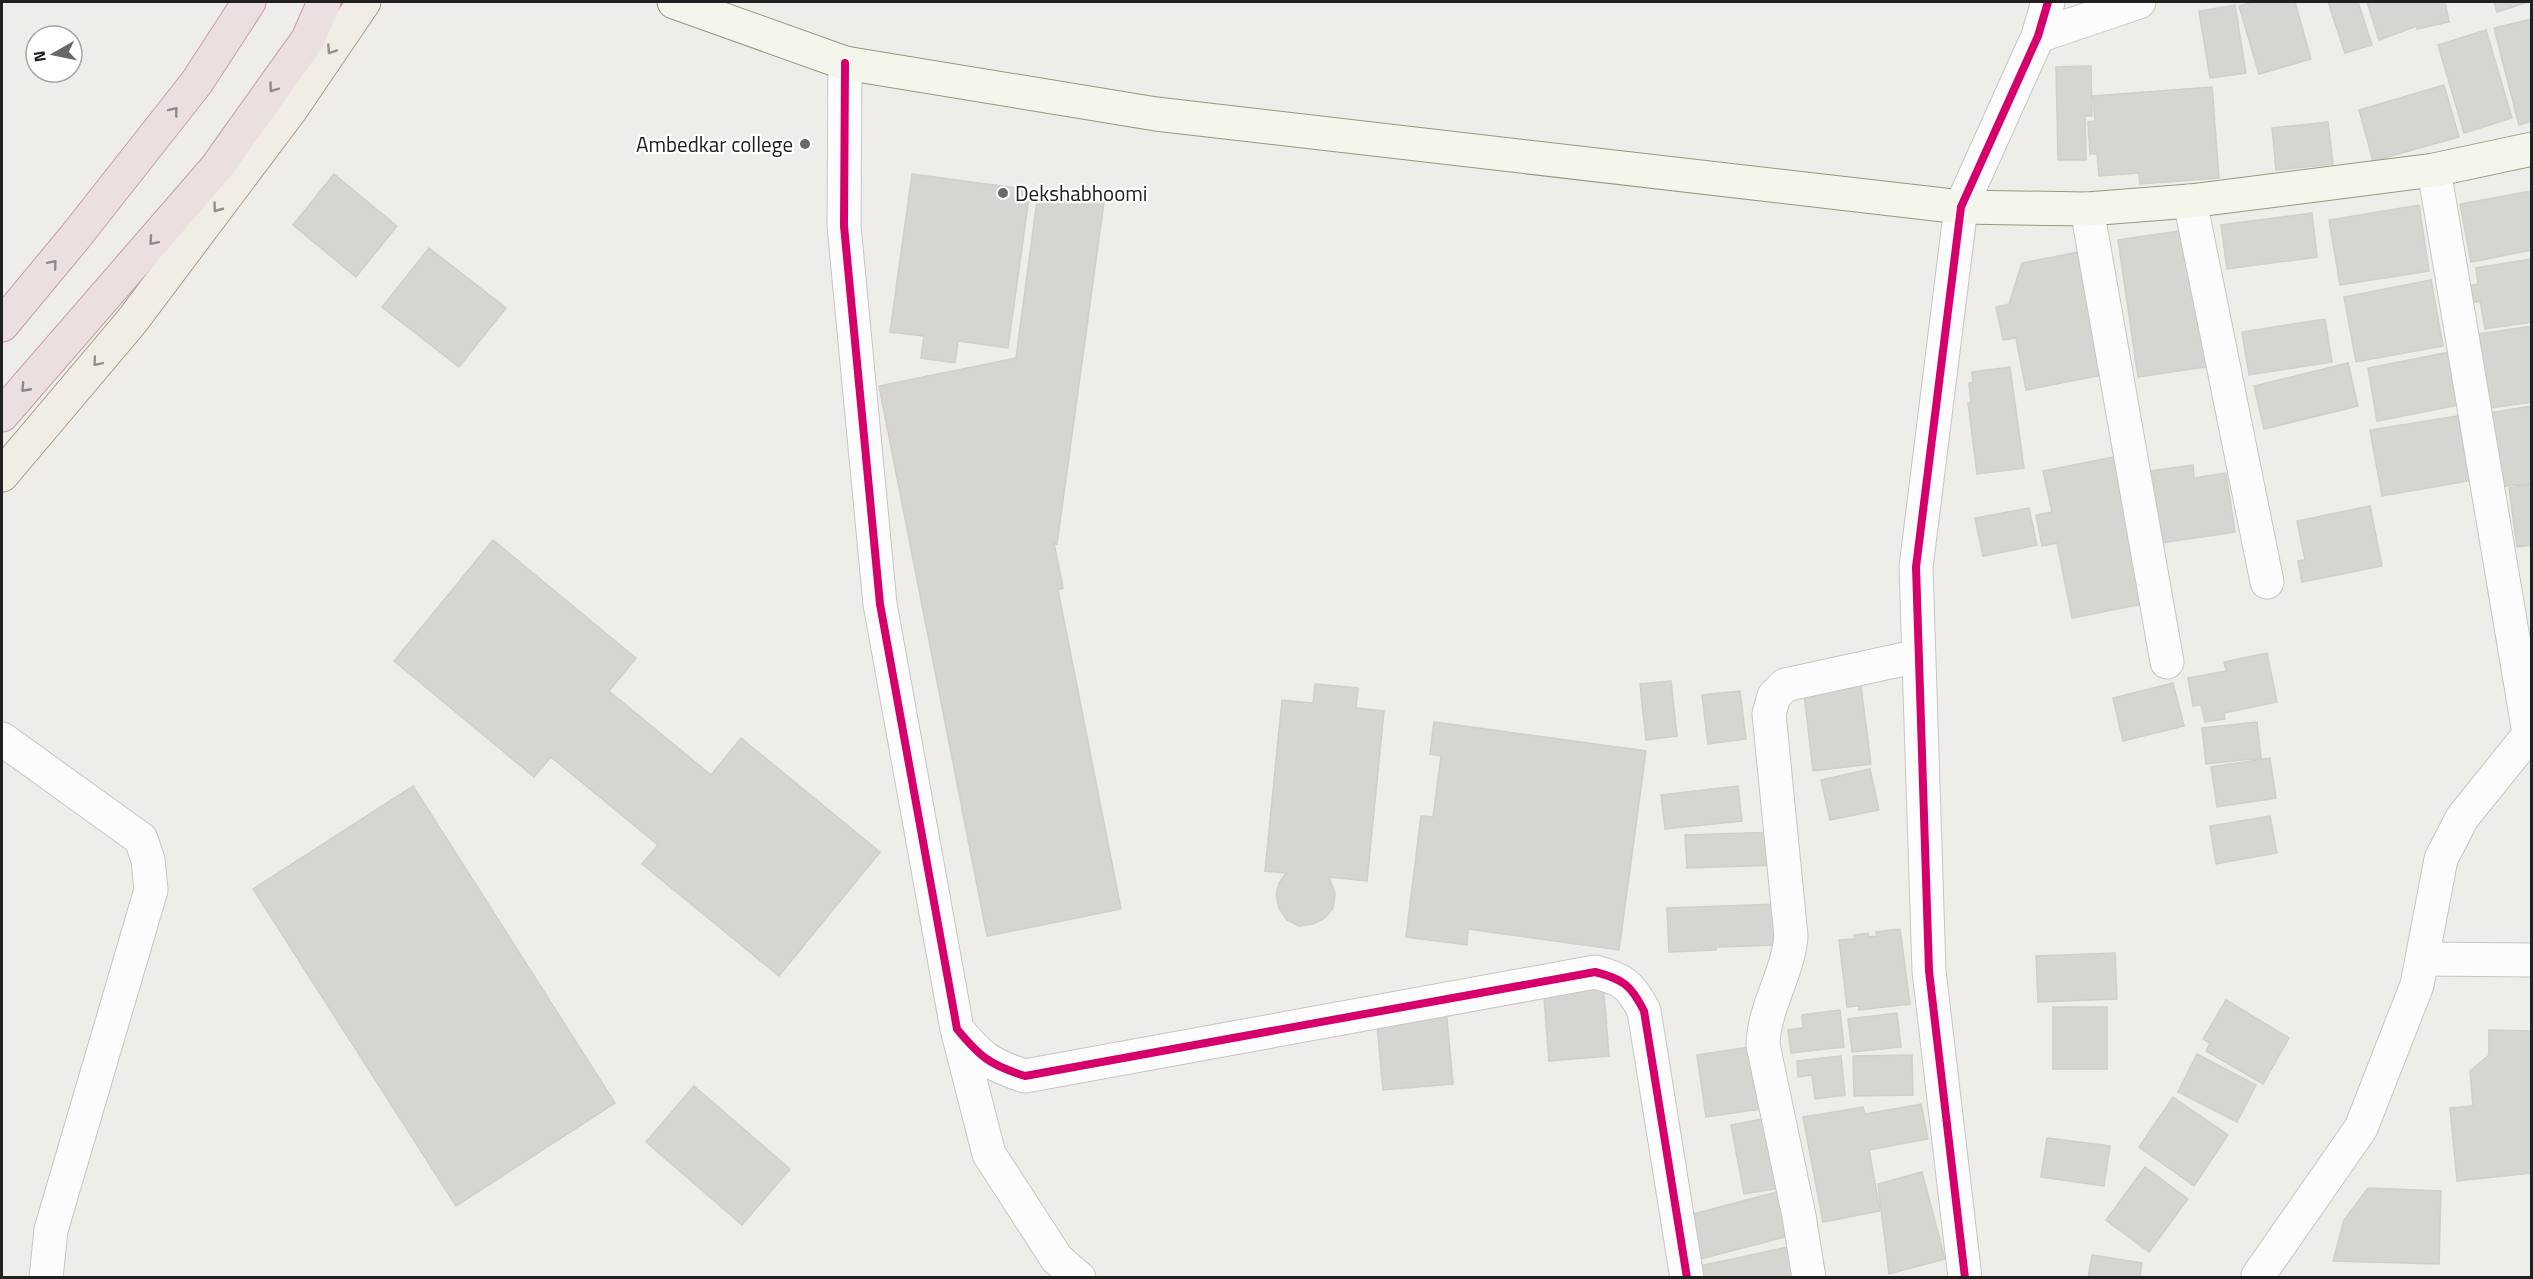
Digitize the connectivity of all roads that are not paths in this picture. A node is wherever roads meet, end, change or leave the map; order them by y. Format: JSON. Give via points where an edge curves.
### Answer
{"nodes":[{"id":1,"x":249,"y":2,"type":"edge"},
{"id":2,"x":324,"y":2,"type":"edge"},
{"id":3,"x":364,"y":2,"type":"edge"},
{"id":4,"x":674,"y":2,"type":"edge"},
{"id":5,"x":2048,"y":2,"type":"edge"},
{"id":6,"x":2139,"y":2,"type":"edge"},
{"id":7,"x":2038,"y":36,"type":"junction"},
{"id":8,"x":845,"y":63,"type":"junction"},
{"id":9,"x":2532,"y":149,"type":"edge"},
{"id":10,"x":2434,"y":170,"type":"junction"},
{"id":11,"x":2190,"y":201,"type":"junction"},
{"id":12,"x":1961,"y":207,"type":"junction"},
{"id":13,"x":2087,"y":209,"type":"junction"},
{"id":14,"x":13,"y":295,"type":"edge"},
{"id":15,"x":2,"y":324,"type":"edge"},
{"id":16,"x":2,"y":415,"type":"edge"},
{"id":17,"x":2,"y":475,"type":"edge"},
{"id":18,"x":2267,"y":582,"type":"dead end"},
{"id":19,"x":1918,"y":656,"type":"junction"},
{"id":20,"x":2167,"y":662,"type":"dead end"},
{"id":21,"x":2530,"y":732,"type":"edge"},
{"id":22,"x":2,"y":739,"type":"edge"},
{"id":23,"x":2422,"y":959,"type":"junction"},
{"id":24,"x":2532,"y":960,"type":"edge"},
{"id":25,"x":957,"y":1029,"type":"junction"},
{"id":26,"x":2258,"y":1276,"type":"dead end"},
{"id":27,"x":45,"y":1278,"type":"edge"},
{"id":28,"x":1079,"y":1278,"type":"edge"},
{"id":29,"x":1687,"y":1278,"type":"edge"},
{"id":30,"x":1809,"y":1278,"type":"edge"},
{"id":31,"x":1965,"y":1278,"type":"edge"}],
"edges":[{"from":14,"to":1,"type":"highway","one_way":true,"via":[[197,82]]},
{"from":2,"to":16,"type":"highway","one_way":true,"via":[[308,39],[216,168]]},
{"from":3,"to":17,"type":"main road","one_way":true,"via":[[292,108],[139,312]]},
{"from":4,"to":8,"type":"main road"},
{"from":5,"to":7,"type":"street"},
{"from":6,"to":7,"type":"street"},
{"from":7,"to":12,"type":"street"},
{"from":8,"to":12,"type":"main road","via":[[1156,114]]},
{"from":8,"to":25,"type":"street","via":[[844,226],[880,604]]},
{"from":9,"to":10,"type":"main road"},
{"from":10,"to":11,"type":"main road"},
{"from":10,"to":21,"type":"street"},
{"from":11,"to":13,"type":"main road"},
{"from":11,"to":18,"type":"street"},
{"from":12,"to":13,"type":"main road"},
{"from":12,"to":19,"type":"street","via":[[1916,567]]},
{"from":13,"to":20,"type":"street"},
{"from":14,"to":15,"type":"highway"},
{"from":19,"to":30,"type":"street","via":[[1785,685],[1774,696],[1769,714],[1791,936],[1790,953],[1766,1017],[1763,1045]]},
{"from":19,"to":31,"type":"street","via":[[1929,971]]},
{"from":21,"to":23,"type":"street","via":[[2462,818],[2441,859]]},
{"from":22,"to":27,"type":"street","via":[[141,839],[151,890],[51,1230]]},
{"from":23,"to":24,"type":"street"},
{"from":23,"to":26,"type":"street","via":[[2417,985],[2361,1128]]},
{"from":25,"to":28,"type":"street","via":[[989,1154],[1058,1259]]},
{"from":25,"to":29,"type":"street","via":[[978,1055],[1024,1076],[1595,972],[1616,977],[1634,990],[1644,1011]]}]}
